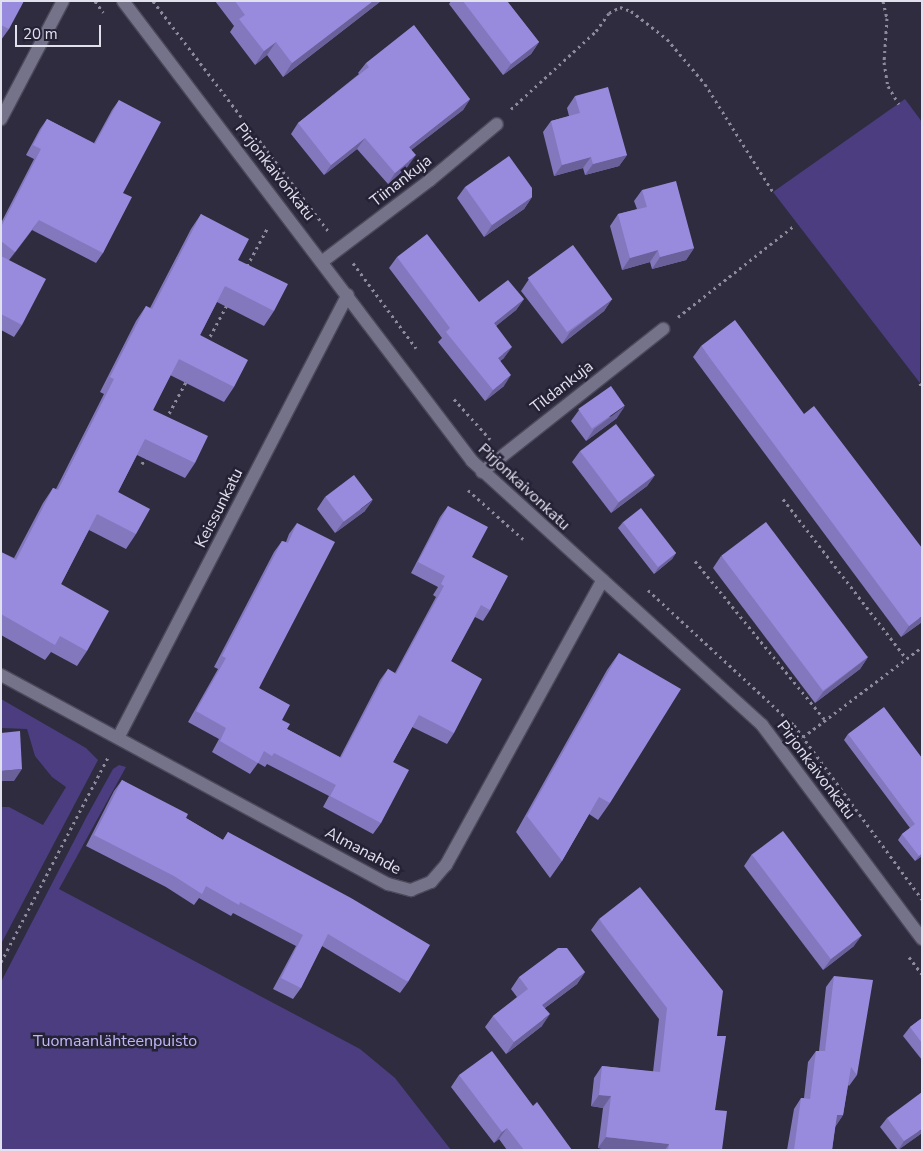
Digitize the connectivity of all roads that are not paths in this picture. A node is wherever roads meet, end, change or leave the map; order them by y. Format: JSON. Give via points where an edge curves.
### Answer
{"nodes":[{"id":1,"x":63,"y":1,"type":"edge"},
{"id":2,"x":123,"y":1,"type":"edge"},
{"id":3,"x":7,"y":94,"type":"edge"},
{"id":4,"x":1,"y":118,"type":"edge"},
{"id":5,"x":497,"y":124,"type":"road end"},
{"id":6,"x":322,"y":261,"type":"junction"},
{"id":7,"x":348,"y":295,"type":"junction"},
{"id":8,"x":662,"y":329,"type":"road end"},
{"id":9,"x":482,"y":472,"type":"junction"},
{"id":10,"x":603,"y":580,"type":"junction"},
{"id":11,"x":1,"y":675,"type":"edge"},
{"id":12,"x":119,"y":736,"type":"junction"},
{"id":13,"x":922,"y":939,"type":"edge"}],
"edges":[{"from":1,"to":3,"type":"street"},
{"from":2,"to":6,"type":"street","name":"Pirjonkaivonkatu"},
{"from":3,"to":4,"type":"street"},
{"from":5,"to":6,"type":"street","name":"Tiinankuja","via":[[430,180]]},
{"from":6,"to":7,"type":"street","name":"Pirjonkaivonkatu"},
{"from":7,"to":9,"type":"street","name":"Pirjonkaivonkatu"},
{"from":7,"to":12,"type":"street","name":"Keissunkatu"},
{"from":8,"to":9,"type":"street","name":"Tildankuja"},
{"from":9,"to":10,"type":"street","name":"Pirjonkaivonkatu"},
{"from":10,"to":12,"type":"street","name":"Almanahde","via":[[446,865],[438,877],[420,888],[399,889],[388,884]]},
{"from":10,"to":13,"type":"street","name":"Pirjonkaivonkatu","via":[[762,725]]},
{"from":11,"to":12,"type":"street","name":"Almanahde"}]}
